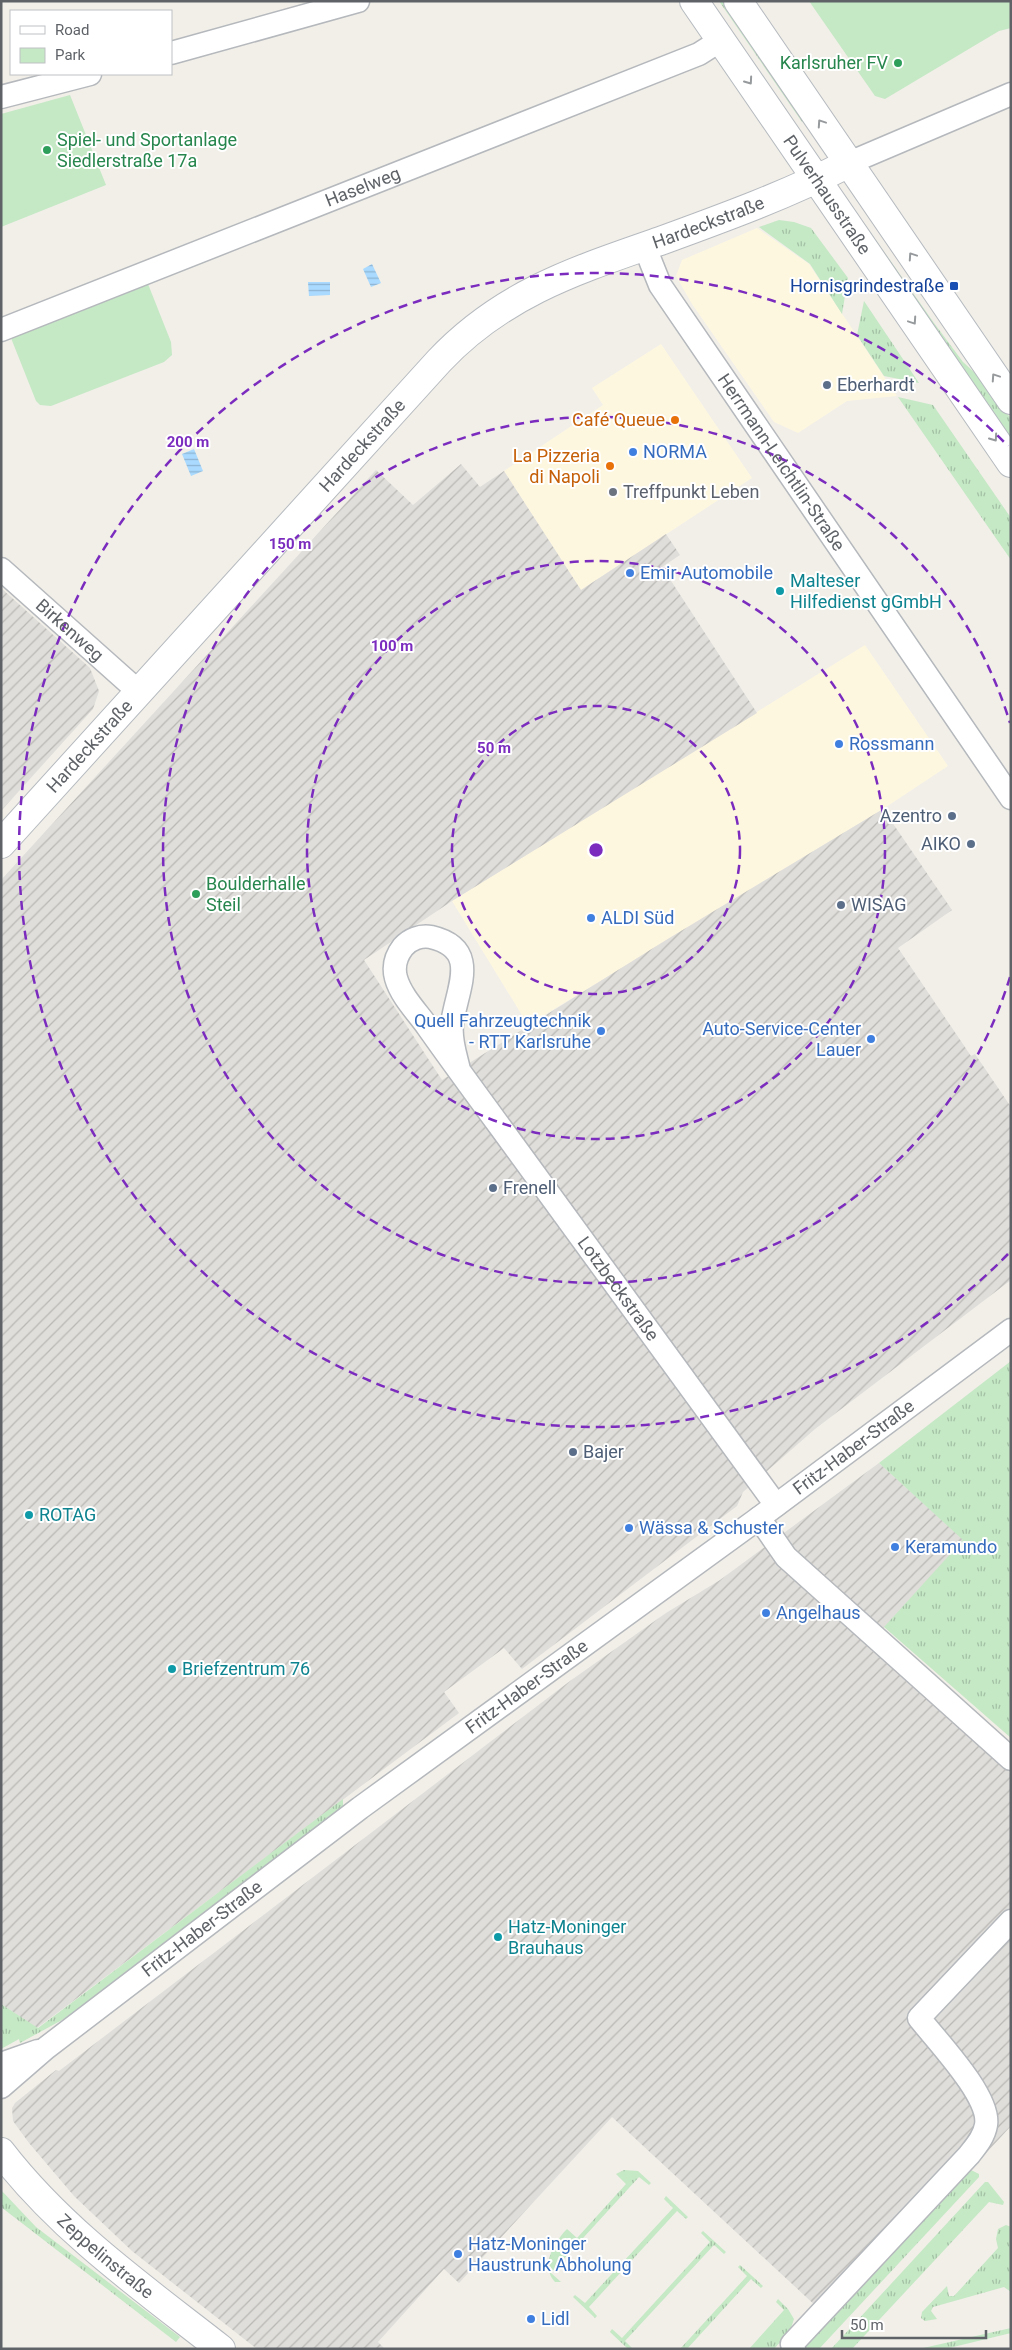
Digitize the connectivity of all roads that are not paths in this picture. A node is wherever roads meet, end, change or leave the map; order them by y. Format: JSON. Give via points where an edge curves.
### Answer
{"nodes":[{"id":1,"x":358,"y":1,"type":"edge"},
{"id":2,"x":694,"y":1,"type":"edge"},
{"id":3,"x":738,"y":1,"type":"edge"},
{"id":4,"x":721,"y":40,"type":"junction"},
{"id":5,"x":172,"y":53,"type":"edge"},
{"id":6,"x":86,"y":75,"type":"edge"},
{"id":7,"x":1011,"y":94,"type":"edge"},
{"id":8,"x":1,"y":97,"type":"edge"},
{"id":9,"x":849,"y":163,"type":"junction"},
{"id":10,"x":816,"y":180,"type":"junction"},
{"id":11,"x":644,"y":245,"type":"junction"},
{"id":12,"x":1,"y":330,"type":"edge"},
{"id":13,"x":1011,"y":400,"type":"edge"},
{"id":14,"x":1011,"y":463,"type":"edge"},
{"id":15,"x":1,"y":569,"type":"edge"},
{"id":16,"x":139,"y":692,"type":"junction"},
{"id":17,"x":1011,"y":798,"type":"edge"},
{"id":18,"x":1,"y":844,"type":"edge"},
{"id":19,"x":459,"y":1070,"type":"junction"},
{"id":20,"x":1011,"y":1330,"type":"edge"},
{"id":21,"x":768,"y":1512,"type":"junction"},
{"id":22,"x":1011,"y":1759,"type":"edge"},
{"id":23,"x":1011,"y":1921,"type":"edge"},
{"id":24,"x":46,"y":2048,"type":"junction"},
{"id":25,"x":1,"y":2064,"type":"edge"},
{"id":26,"x":1,"y":2087,"type":"edge"},
{"id":27,"x":1,"y":2152,"type":"edge"},
{"id":28,"x":221,"y":2349,"type":"edge"},
{"id":29,"x":794,"y":2349,"type":"edge"}],
"edges":[{"from":1,"to":5,"type":"street"},
{"from":2,"to":4,"type":"street","name":"Pulverhausstraße"},
{"from":9,"to":3,"type":"street","name":"Pulverhausstraße","one_way":true},
{"from":4,"to":10,"type":"street","name":"Pulverhausstraße","one_way":true},
{"from":4,"to":12,"type":"street","name":"Haselweg","via":[[699,54]]},
{"from":6,"to":8,"type":"street"},
{"from":7,"to":9,"type":"street"},
{"from":9,"to":10,"type":"street","name":"Hardeckstraße"},
{"from":13,"to":9,"type":"street","name":"Pulverhausstraße","one_way":true},
{"from":10,"to":11,"type":"street","name":"Hardeckstraße"},
{"from":10,"to":14,"type":"street","name":"Pulverhausstraße","one_way":true},
{"from":11,"to":16,"type":"street","name":"Hardeckstraße","via":[[529,292],[499,309],[454,345]]},
{"from":11,"to":17,"type":"street","name":"Herrmann-Leichtlin-Straße","via":[[660,285]]},
{"from":15,"to":16,"type":"street","name":"Birkenweg"},
{"from":16,"to":18,"type":"street","name":"Hardeckstraße"},
{"from":19,"to":19,"type":"street","name":"Lotzbeckstraße","via":[[452,1037],[463,977],[459,956],[437,938],[414,939],[398,954],[394,969],[397,981]]},
{"from":19,"to":21,"type":"street","name":"Lotzbeckstraße"},
{"from":20,"to":21,"type":"street","name":"Fritz-Haber-Straße"},
{"from":21,"to":22,"type":"street","name":"Lotzbeckstraße","via":[[786,1557]]},
{"from":21,"to":24,"type":"street","name":"Fritz-Haber-Straße","via":[[360,1808]]},
{"from":23,"to":29,"type":"street","via":[[919,2018],[979,2095],[986,2113],[981,2139],[792,2344]]},
{"from":24,"to":25,"type":"street","name":"Fritz-Haber-Straße"},
{"from":24,"to":26,"type":"street","name":"Fritz-Haber-Straße"},
{"from":27,"to":28,"type":"street","name":"Zeppelinstraße","via":[[78,2236]]}]}
